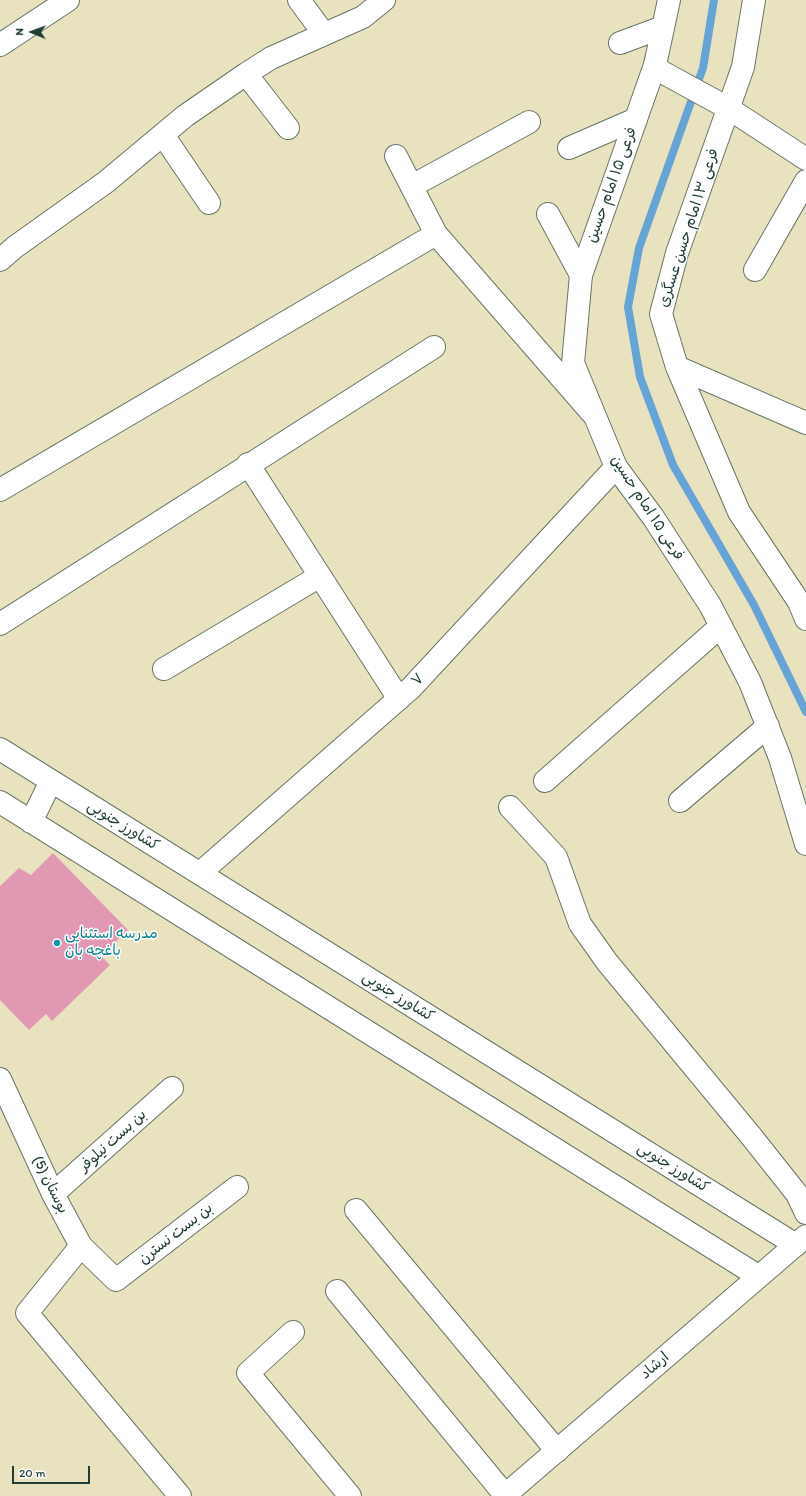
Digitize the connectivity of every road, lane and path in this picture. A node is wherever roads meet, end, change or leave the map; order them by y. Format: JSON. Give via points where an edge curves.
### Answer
{"nodes":[{"id":1,"x":68,"y":0,"type":"edge"},
{"id":2,"x":299,"y":0,"type":"edge"},
{"id":3,"x":384,"y":0,"type":"edge"},
{"id":4,"x":669,"y":0,"type":"edge"},
{"id":5,"x":754,"y":0,"type":"edge"},
{"id":6,"x":663,"y":27,"type":"junction"},
{"id":7,"x":324,"y":34,"type":"junction"},
{"id":8,"x":620,"y":43,"type":"dead end"},
{"id":9,"x":0,"y":45,"type":"edge"},
{"id":10,"x":659,"y":69,"type":"junction"},
{"id":11,"x":246,"y":74,"type":"junction"},
{"id":12,"x":721,"y":104,"type":"junction"},
{"id":13,"x":636,"y":119,"type":"junction"},
{"id":14,"x":529,"y":122,"type":"dead end"},
{"id":15,"x":288,"y":128,"type":"dead end"},
{"id":16,"x":163,"y":135,"type":"junction"},
{"id":17,"x":569,"y":148,"type":"dead end"},
{"id":18,"x":396,"y":156,"type":"dead end"},
{"id":19,"x":806,"y":159,"type":"edge"},
{"id":20,"x":806,"y":181,"type":"edge"},
{"id":21,"x":412,"y":186,"type":"junction"},
{"id":22,"x":209,"y":203,"type":"dead end"},
{"id":23,"x":548,"y":214,"type":"dead end"},
{"id":24,"x":436,"y":234,"type":"junction"},
{"id":25,"x":0,"y":260,"type":"edge"},
{"id":26,"x":755,"y":270,"type":"dead end"},
{"id":27,"x":581,"y":275,"type":"junction"},
{"id":28,"x":434,"y":347,"type":"dead end"},
{"id":29,"x":677,"y":367,"type":"junction"},
{"id":30,"x":596,"y":417,"type":"junction"},
{"id":31,"x":806,"y":423,"type":"edge"},
{"id":32,"x":248,"y":464,"type":"junction"},
{"id":33,"x":616,"y":467,"type":"junction"},
{"id":34,"x":0,"y":490,"type":"edge"},
{"id":35,"x":320,"y":576,"type":"junction"},
{"id":36,"x":806,"y":619,"type":"edge"},
{"id":37,"x":0,"y":624,"type":"edge"},
{"id":38,"x":722,"y":626,"type":"junction"},
{"id":39,"x":164,"y":669,"type":"dead end"},
{"id":40,"x":399,"y":699,"type":"junction"},
{"id":41,"x":768,"y":726,"type":"junction"},
{"id":42,"x":0,"y":749,"type":"edge"},
{"id":43,"x":546,"y":780,"type":"dead end"},
{"id":44,"x":51,"y":781,"type":"junction"},
{"id":45,"x":680,"y":801,"type":"dead end"},
{"id":46,"x":0,"y":802,"type":"edge"},
{"id":47,"x":510,"y":807,"type":"dead end"},
{"id":48,"x":31,"y":822,"type":"junction"},
{"id":49,"x":806,"y":844,"type":"edge"},
{"id":50,"x":200,"y":873,"type":"junction"},
{"id":51,"x":0,"y":1079,"type":"edge"},
{"id":52,"x":172,"y":1088,"type":"dead end"},
{"id":53,"x":237,"y":1187,"type":"dead end"},
{"id":54,"x":53,"y":1194,"type":"junction"},
{"id":55,"x":356,"y":1210,"type":"dead end"},
{"id":56,"x":806,"y":1213,"type":"edge"},
{"id":57,"x":801,"y":1241,"type":"edge"},
{"id":58,"x":81,"y":1246,"type":"junction"},
{"id":59,"x":758,"y":1276,"type":"junction"},
{"id":60,"x":116,"y":1280,"type":"joint"},
{"id":61,"x":337,"y":1291,"type":"dead end"},
{"id":62,"x":293,"y":1332,"type":"dead end"},
{"id":63,"x":557,"y":1451,"type":"junction"},
{"id":64,"x":505,"y":1495,"type":"edge"},
{"id":65,"x":180,"y":1496,"type":"edge"},
{"id":66,"x":350,"y":1496,"type":"edge"}],
"edges":[{"from":1,"to":9,"type":"street"},
{"from":2,"to":7,"type":"street"},
{"from":3,"to":7,"type":"street","via":[[364,17]]},
{"from":4,"to":6,"type":"street","name":"فرعی ۱۵ امام حسین"},
{"from":5,"to":12,"type":"street","name":"فرعی ۱۳ امام حسن عسگری","via":[[743,67]]},
{"from":6,"to":8,"type":"street"},
{"from":6,"to":10,"type":"street","name":"فرعی ۱۵ امام حسین"},
{"from":7,"to":11,"type":"street","via":[[271,58]]},
{"from":10,"to":12,"type":"street"},
{"from":10,"to":13,"type":"street","name":"فرعی ۱۵ امام حسین"},
{"from":11,"to":15,"type":"street"},
{"from":11,"to":16,"type":"street","via":[[185,116]]},
{"from":12,"to":19,"type":"street"},
{"from":12,"to":29,"type":"street","name":"فرعی ۱۳ امام حسن عسگری","via":[[660,314]]},
{"from":13,"to":17,"type":"street"},
{"from":13,"to":27,"type":"street","name":"فرعی ۱۵ امام حسین"},
{"from":14,"to":21,"type":"street"},
{"from":16,"to":22,"type":"street"},
{"from":16,"to":25,"type":"street","via":[[106,182],[14,247]]},
{"from":18,"to":21,"type":"street"},
{"from":20,"to":26,"type":"street"},
{"from":21,"to":24,"type":"street"},
{"from":23,"to":27,"type":"street"},
{"from":24,"to":30,"type":"street"},
{"from":24,"to":34,"type":"street"},
{"from":27,"to":30,"type":"street","name":"فرعی ۱۵ امام حسین","via":[[573,363]]},
{"from":28,"to":32,"type":"street"},
{"from":29,"to":31,"type":"street"},
{"from":29,"to":36,"type":"street","name":"فرعی ۱۳ امام حسن عسگری","via":[[739,512],[799,602]]},
{"from":30,"to":33,"type":"street","name":"فرعی ۱۵ امام حسین"},
{"from":32,"to":35,"type":"street"},
{"from":32,"to":37,"type":"street"},
{"from":33,"to":38,"type":"street","name":"فرعی ۱۵ امام حسین","via":[[653,517]]},
{"from":33,"to":40,"type":"street","name":"۷"},
{"from":35,"to":39,"type":"street"},
{"from":35,"to":40,"type":"street"},
{"from":38,"to":41,"type":"street","name":"فرعی ۱۵ امام حسین","via":[[750,682]]},
{"from":38,"to":43,"type":"street"},
{"from":40,"to":50,"type":"street","name":"۷"},
{"from":41,"to":45,"type":"street"},
{"from":41,"to":49,"type":"street","name":"فرعی ۱۵ امام حسین"},
{"from":42,"to":44,"type":"street","name":"کشاورز جنوبی"},
{"from":44,"to":48,"type":"street"},
{"from":44,"to":50,"type":"street","name":"کشاورز جنوبی"},
{"from":46,"to":48,"type":"street"},
{"from":47,"to":56,"type":"street","via":[[556,857],[580,924],[607,962],[797,1194]]},
{"from":48,"to":59,"type":"street"},
{"from":50,"to":57,"type":"street","name":"کشاورز جنوبی"},
{"from":51,"to":54,"type":"street","name":"بوستان (5)"},
{"from":52,"to":54,"type":"street","name":"بن بست نیلوفر"},
{"from":53,"to":60,"type":"street","name":"بن بست نسترن"},
{"from":54,"to":58,"type":"street","name":"بوستان (5)"},
{"from":55,"to":63,"type":"street"},
{"from":57,"to":59,"type":"street","name":"ارشاد"},
{"from":58,"to":60,"type":"street","name":"بوستان (5)"},
{"from":58,"to":65,"type":"street","via":[[27,1313]]},
{"from":59,"to":63,"type":"street","name":"ارشاد"},
{"from":61,"to":64,"type":"street"},
{"from":62,"to":66,"type":"street","via":[[248,1373]]},
{"from":63,"to":64,"type":"street","name":"ارشاد"}]}
